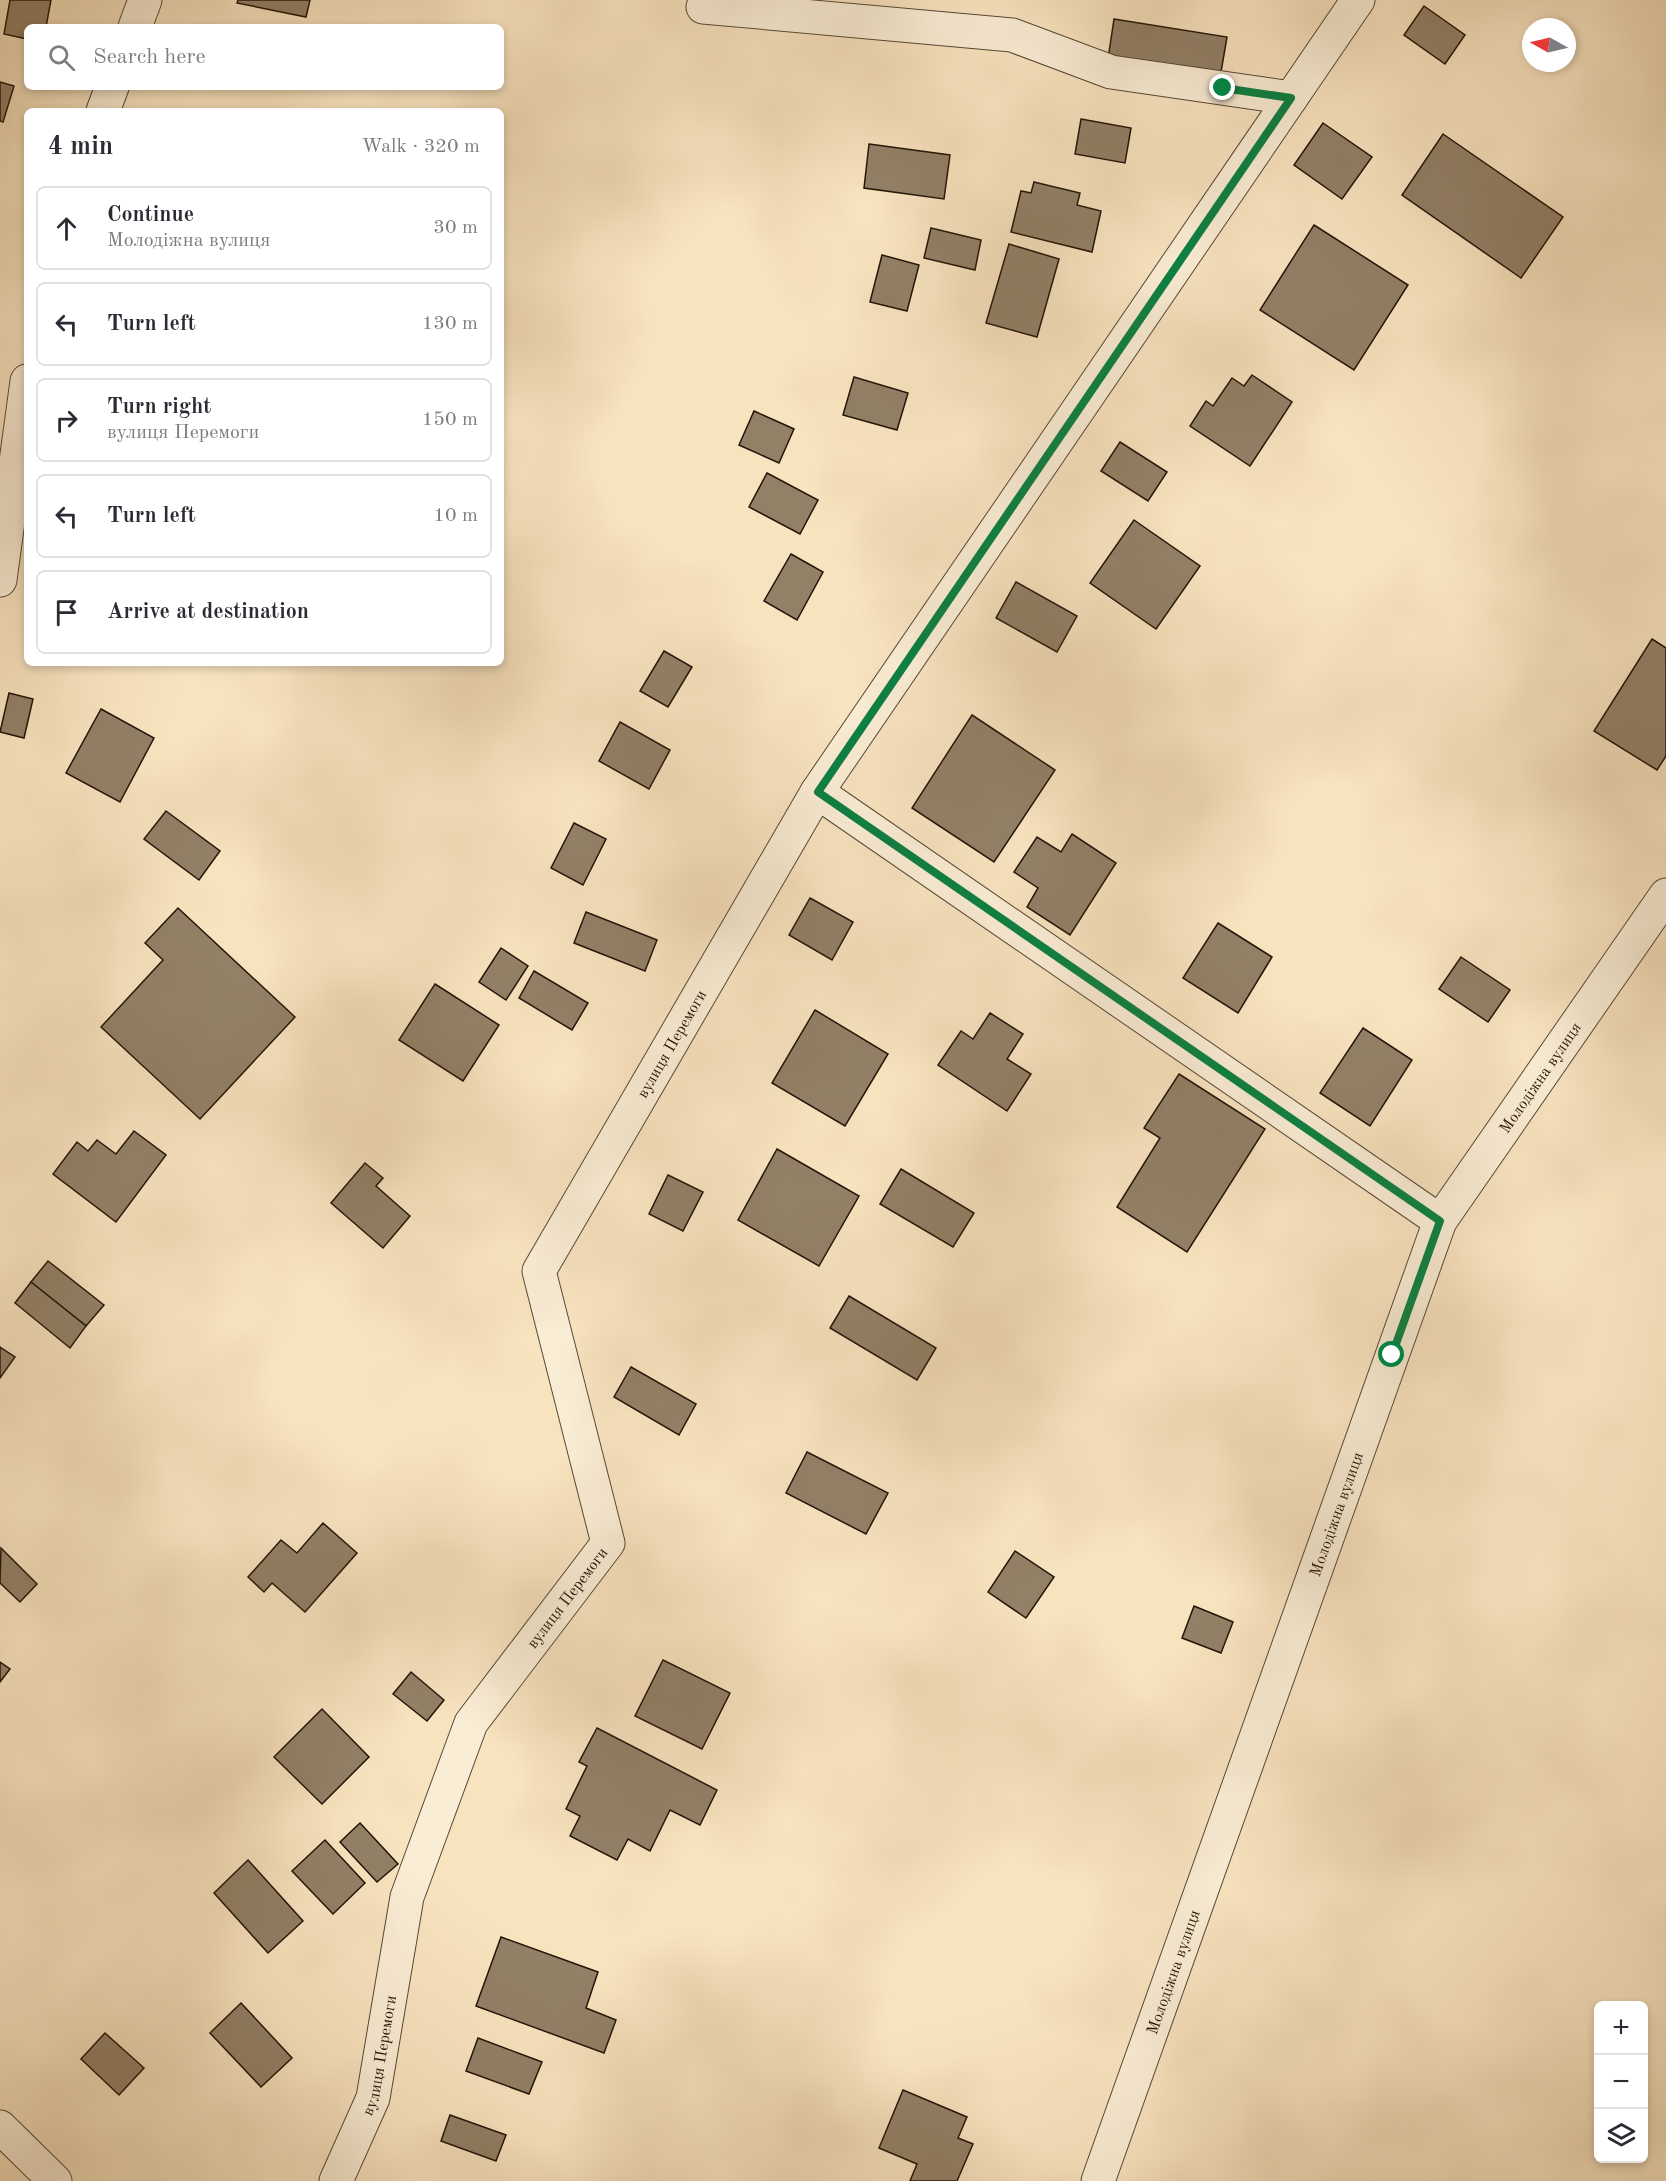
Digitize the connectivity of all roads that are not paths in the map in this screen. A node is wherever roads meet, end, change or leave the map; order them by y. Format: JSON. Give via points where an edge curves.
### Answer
{"nodes":[{"id":1,"x":145,"y":0,"type":"edge"},
{"id":2,"x":1358,"y":0,"type":"edge"},
{"id":3,"x":703,"y":7,"type":"dead end"},
{"id":4,"x":136,"y":24,"type":"edge"},
{"id":5,"x":111,"y":90,"type":"edge"},
{"id":6,"x":1291,"y":98,"type":"junction"},
{"id":7,"x":104,"y":108,"type":"edge"},
{"id":8,"x":24,"y":403,"type":"edge"},
{"id":9,"x":0,"y":580,"type":"edge"},
{"id":10,"x":818,"y":792,"type":"junction"},
{"id":11,"x":1666,"y":895,"type":"edge"},
{"id":12,"x":1440,"y":1221,"type":"junction"},
{"id":13,"x":0,"y":2127,"type":"edge"},
{"id":14,"x":54,"y":2181,"type":"edge"},
{"id":15,"x":336,"y":2181,"type":"edge"},
{"id":16,"x":1098,"y":2181,"type":"edge"}],
"edges":[{"from":1,"to":4,"type":"street"},
{"from":2,"to":6,"type":"street","name":"вулиця Перемоги"},
{"from":3,"to":6,"type":"street","via":[[1012,35],[1111,72]]},
{"from":5,"to":7,"type":"street"},
{"from":6,"to":10,"type":"street","name":"вулиця Перемоги"},
{"from":8,"to":9,"type":"street"},
{"from":10,"to":12,"type":"street"},
{"from":10,"to":15,"type":"street","name":"вулиця Перемоги","via":[[539,1271],[608,1544],[471,1724],[407,1897],[373,2098]]},
{"from":11,"to":12,"type":"street","name":"Молодіжна вулиця"},
{"from":12,"to":16,"type":"street","name":"Молодіжна вулиця"},
{"from":13,"to":14,"type":"street"}]}
